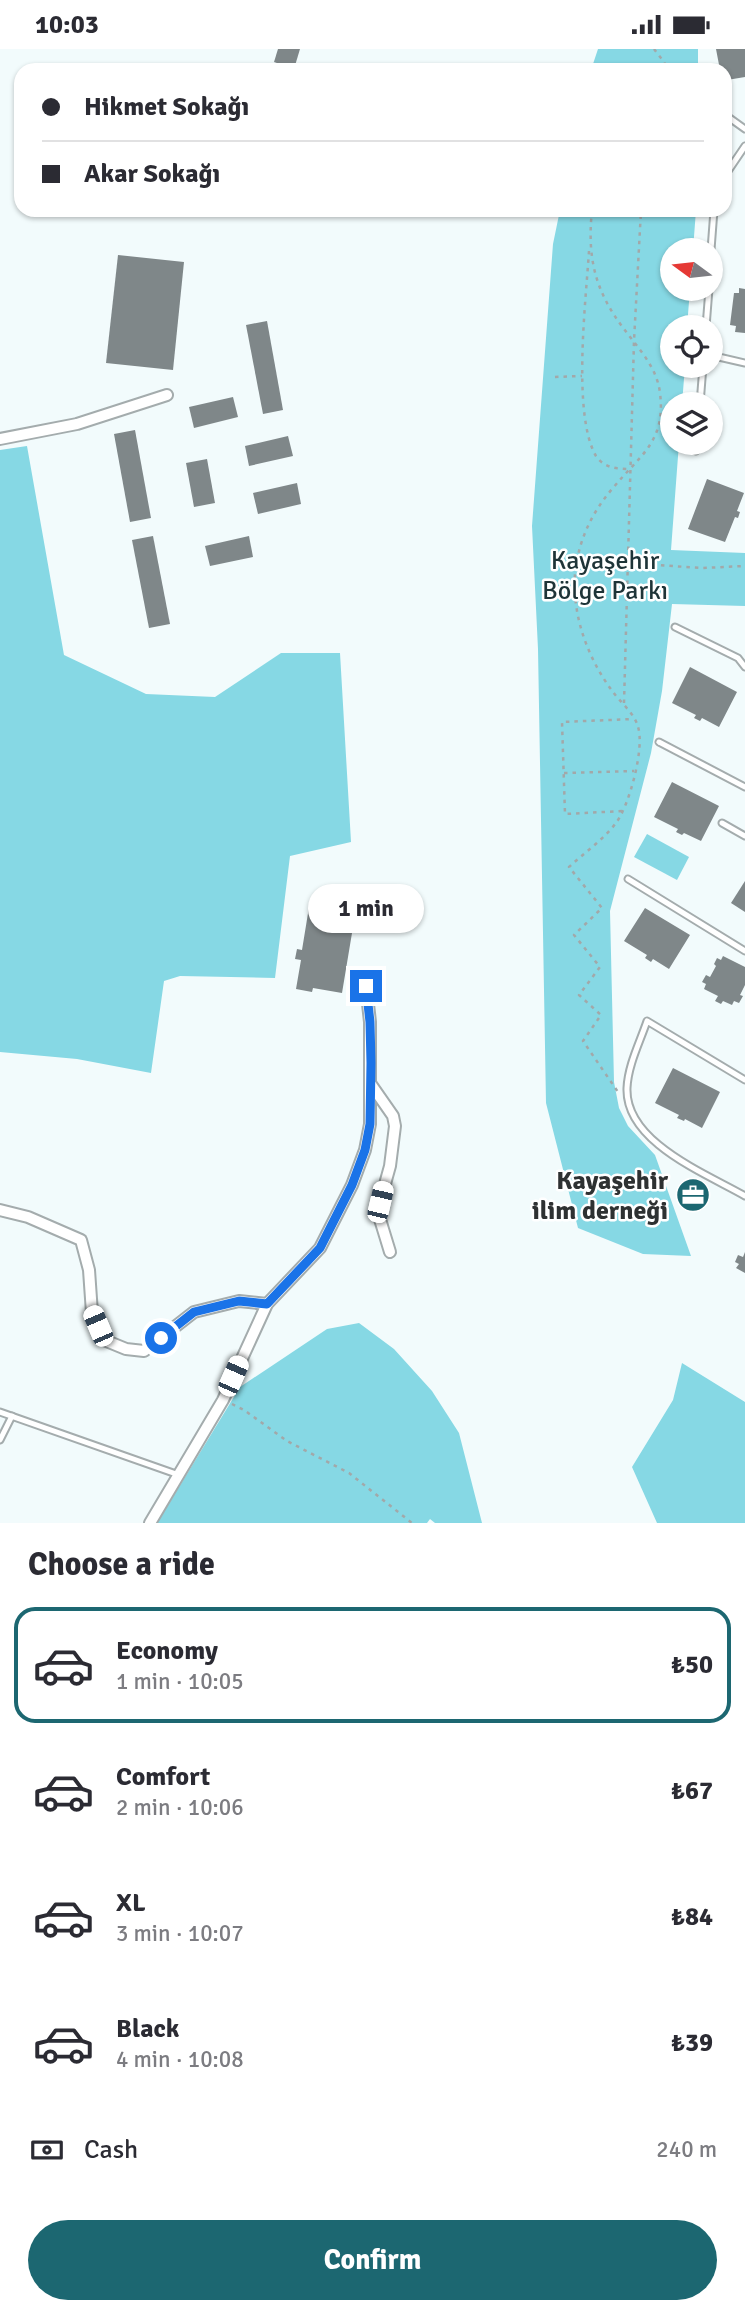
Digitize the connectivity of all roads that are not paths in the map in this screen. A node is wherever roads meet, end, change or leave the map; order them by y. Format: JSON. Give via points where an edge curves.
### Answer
{"nodes":[{"id":1,"x":745,"y":146,"type":"edge"},
{"id":2,"x":732,"y":165,"type":"edge"},
{"id":3,"x":713,"y":217,"type":"edge"},
{"id":4,"x":712,"y":238,"type":"edge"},
{"id":5,"x":723,"y":358,"type":"edge"},
{"id":6,"x":745,"y":363,"type":"edge"},
{"id":7,"x":167,"y":395,"type":"dead end"},
{"id":8,"x":0,"y":439,"type":"edge"},
{"id":9,"x":675,"y":627,"type":"dead end"},
{"id":10,"x":745,"y":667,"type":"edge"},
{"id":11,"x":659,"y":742,"type":"dead end"},
{"id":12,"x":745,"y":787,"type":"edge"},
{"id":13,"x":722,"y":823,"type":"dead end"},
{"id":14,"x":745,"y":836,"type":"edge"},
{"id":15,"x":628,"y":879,"type":"dead end"},
{"id":16,"x":745,"y":951,"type":"edge"},
{"id":17,"x":366,"y":986,"type":"dead end"},
{"id":18,"x":745,"y":1080,"type":"edge"},
{"id":19,"x":370,"y":1083,"type":"junction"},
{"id":20,"x":745,"y":1196,"type":"edge"},
{"id":21,"x":0,"y":1210,"type":"edge"},
{"id":22,"x":390,"y":1252,"type":"dead end"},
{"id":23,"x":267,"y":1304,"type":"junction"},
{"id":24,"x":0,"y":1412,"type":"edge"},
{"id":25,"x":12,"y":1416,"type":"junction"},
{"id":26,"x":0,"y":1440,"type":"edge"},
{"id":27,"x":179,"y":1475,"type":"junction"},
{"id":28,"x":150,"y":1523,"type":"edge"}],
"edges":[{"from":1,"to":2,"type":"lane"},
{"from":3,"to":4,"type":"lane"},
{"from":5,"to":6,"type":"lane"},
{"from":7,"to":8,"type":"street","via":[[76,424]]},
{"from":9,"to":10,"type":"lane","via":[[738,658]]},
{"from":11,"to":12,"type":"lane"},
{"from":13,"to":14,"type":"lane"},
{"from":15,"to":16,"type":"lane"},
{"from":17,"to":19,"type":"street"},
{"from":18,"to":20,"type":"lane","via":[[647,1021],[629,1073],[628,1107],[646,1135],[667,1151]]},
{"from":19,"to":22,"type":"street","via":[[395,1126],[379,1216]]},
{"from":19,"to":23,"type":"street","via":[[370,1124],[352,1185],[320,1248]]},
{"from":21,"to":23,"type":"street","via":[[81,1240],[92,1313],[104,1340],[125,1349],[144,1351],[194,1312],[239,1301]]},
{"from":23,"to":27,"type":"street","via":[[223,1400]]},
{"from":24,"to":25,"type":"lane"},
{"from":25,"to":26,"type":"lane"},
{"from":25,"to":27,"type":"lane"},
{"from":27,"to":28,"type":"street"}]}
